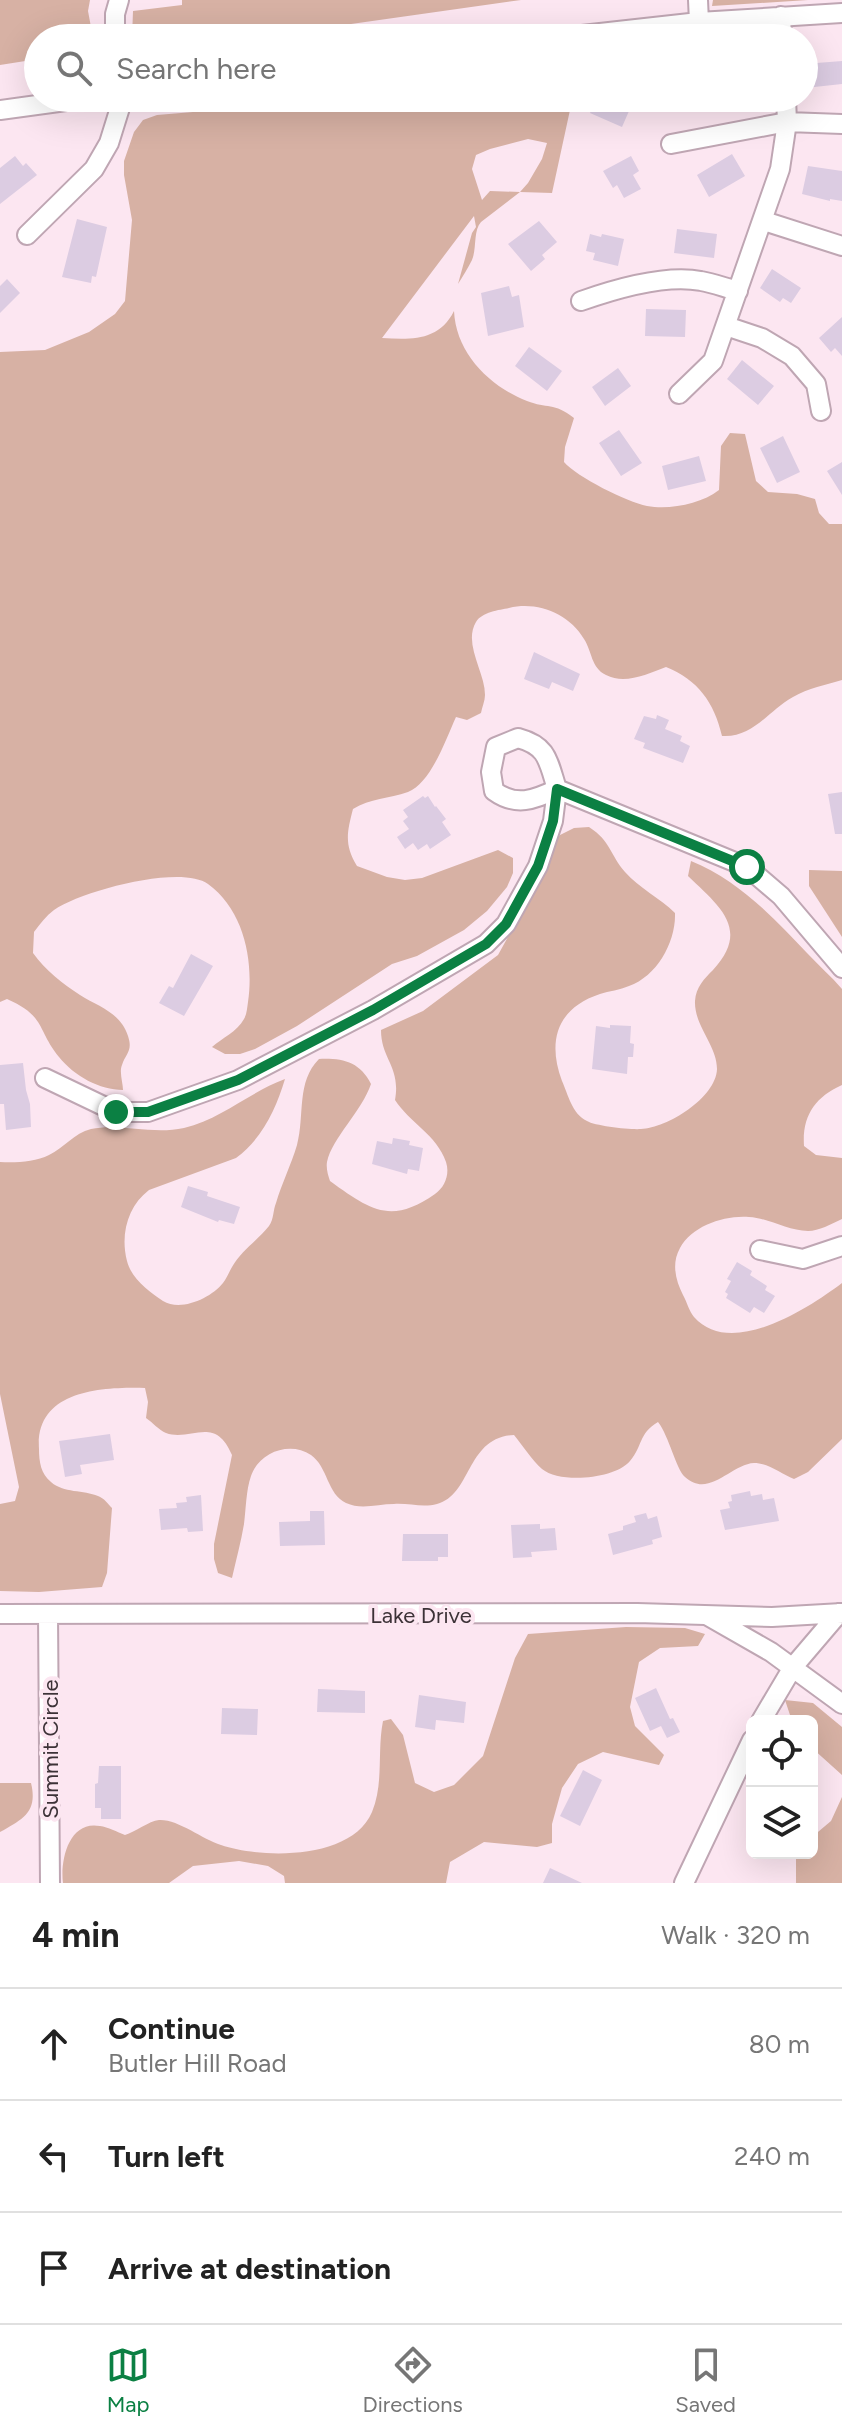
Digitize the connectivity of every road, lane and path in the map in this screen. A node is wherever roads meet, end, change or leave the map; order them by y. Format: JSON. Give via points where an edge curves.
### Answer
{"nodes":[{"id":1,"x":119,"y":0,"type":"edge"},
{"id":2,"x":698,"y":0,"type":"edge"},
{"id":3,"x":842,"y":13,"type":"edge"},
{"id":4,"x":781,"y":16,"type":"junction"},
{"id":5,"x":699,"y":22,"type":"junction"},
{"id":6,"x":115,"y":24,"type":"edge"},
{"id":7,"x":681,"y":24,"type":"edge"},
{"id":8,"x":781,"y":24,"type":"edge"},
{"id":9,"x":24,"y":107,"type":"edge"},
{"id":10,"x":0,"y":110,"type":"edge"},
{"id":11,"x":119,"y":112,"type":"edge"},
{"id":12,"x":787,"y":112,"type":"edge"},
{"id":13,"x":787,"y":122,"type":"junction"},
{"id":14,"x":842,"y":124,"type":"edge"},
{"id":15,"x":671,"y":144,"type":"dead end"},
{"id":16,"x":764,"y":221,"type":"junction"},
{"id":17,"x":27,"y":235,"type":"dead end"},
{"id":18,"x":842,"y":246,"type":"edge"},
{"id":19,"x":738,"y":291,"type":"junction"},
{"id":20,"x":581,"y":301,"type":"dead end"},
{"id":21,"x":726,"y":326,"type":"junction"},
{"id":22,"x":679,"y":394,"type":"dead end"},
{"id":23,"x":821,"y":411,"type":"dead end"},
{"id":24,"x":842,"y":968,"type":"edge"},
{"id":25,"x":45,"y":1078,"type":"dead end"},
{"id":26,"x":842,"y":1246,"type":"edge"},
{"id":27,"x":760,"y":1250,"type":"dead end"},
{"id":28,"x":840,"y":1613,"type":"edge"},
{"id":29,"x":0,"y":1614,"type":"edge"},
{"id":30,"x":48,"y":1614,"type":"junction"},
{"id":31,"x":705,"y":1615,"type":"junction"},
{"id":32,"x":793,"y":1667,"type":"junction"},
{"id":33,"x":842,"y":1704,"type":"edge"},
{"id":34,"x":765,"y":1715,"type":"edge"},
{"id":35,"x":746,"y":1753,"type":"edge"},
{"id":36,"x":50,"y":1883,"type":"edge"},
{"id":37,"x":684,"y":1883,"type":"edge"}],
"edges":[{"from":1,"to":6,"type":"street"},
{"from":2,"to":5,"type":"street"},
{"from":3,"to":4,"type":"street"},
{"from":4,"to":5,"type":"street"},
{"from":4,"to":8,"type":"street"},
{"from":5,"to":7,"type":"street"},
{"from":9,"to":10,"type":"street"},
{"from":11,"to":17,"type":"street","via":[[94,169]]},
{"from":12,"to":13,"type":"street"},
{"from":13,"to":14,"type":"street"},
{"from":13,"to":15,"type":"street"},
{"from":13,"to":16,"type":"street"},
{"from":16,"to":18,"type":"street"},
{"from":16,"to":19,"type":"street"},
{"from":19,"to":20,"type":"street","via":[[699,280],[673,280]]},
{"from":19,"to":21,"type":"street"},
{"from":21,"to":22,"type":"street","via":[[713,361]]},
{"from":21,"to":23,"type":"street","via":[[792,356],[816,384]]},
{"from":24,"to":25,"type":"street","via":[[781,896],[747,867],[557,789],[538,866],[506,924],[486,944],[373,1010],[238,1080],[148,1112],[116,1112]]},
{"from":26,"to":27,"type":"street","via":[[803,1259]]},
{"from":28,"to":31,"type":"street","name":"Lake Drive"},
{"from":28,"to":32,"type":"street"},
{"from":29,"to":30,"type":"street","name":"Lake Drive"},
{"from":30,"to":31,"type":"street","name":"Lake Drive"},
{"from":30,"to":36,"type":"street","name":"Summit Circle"},
{"from":31,"to":32,"type":"street"},
{"from":32,"to":33,"type":"street"},
{"from":32,"to":34,"type":"street"},
{"from":35,"to":37,"type":"street"}]}
